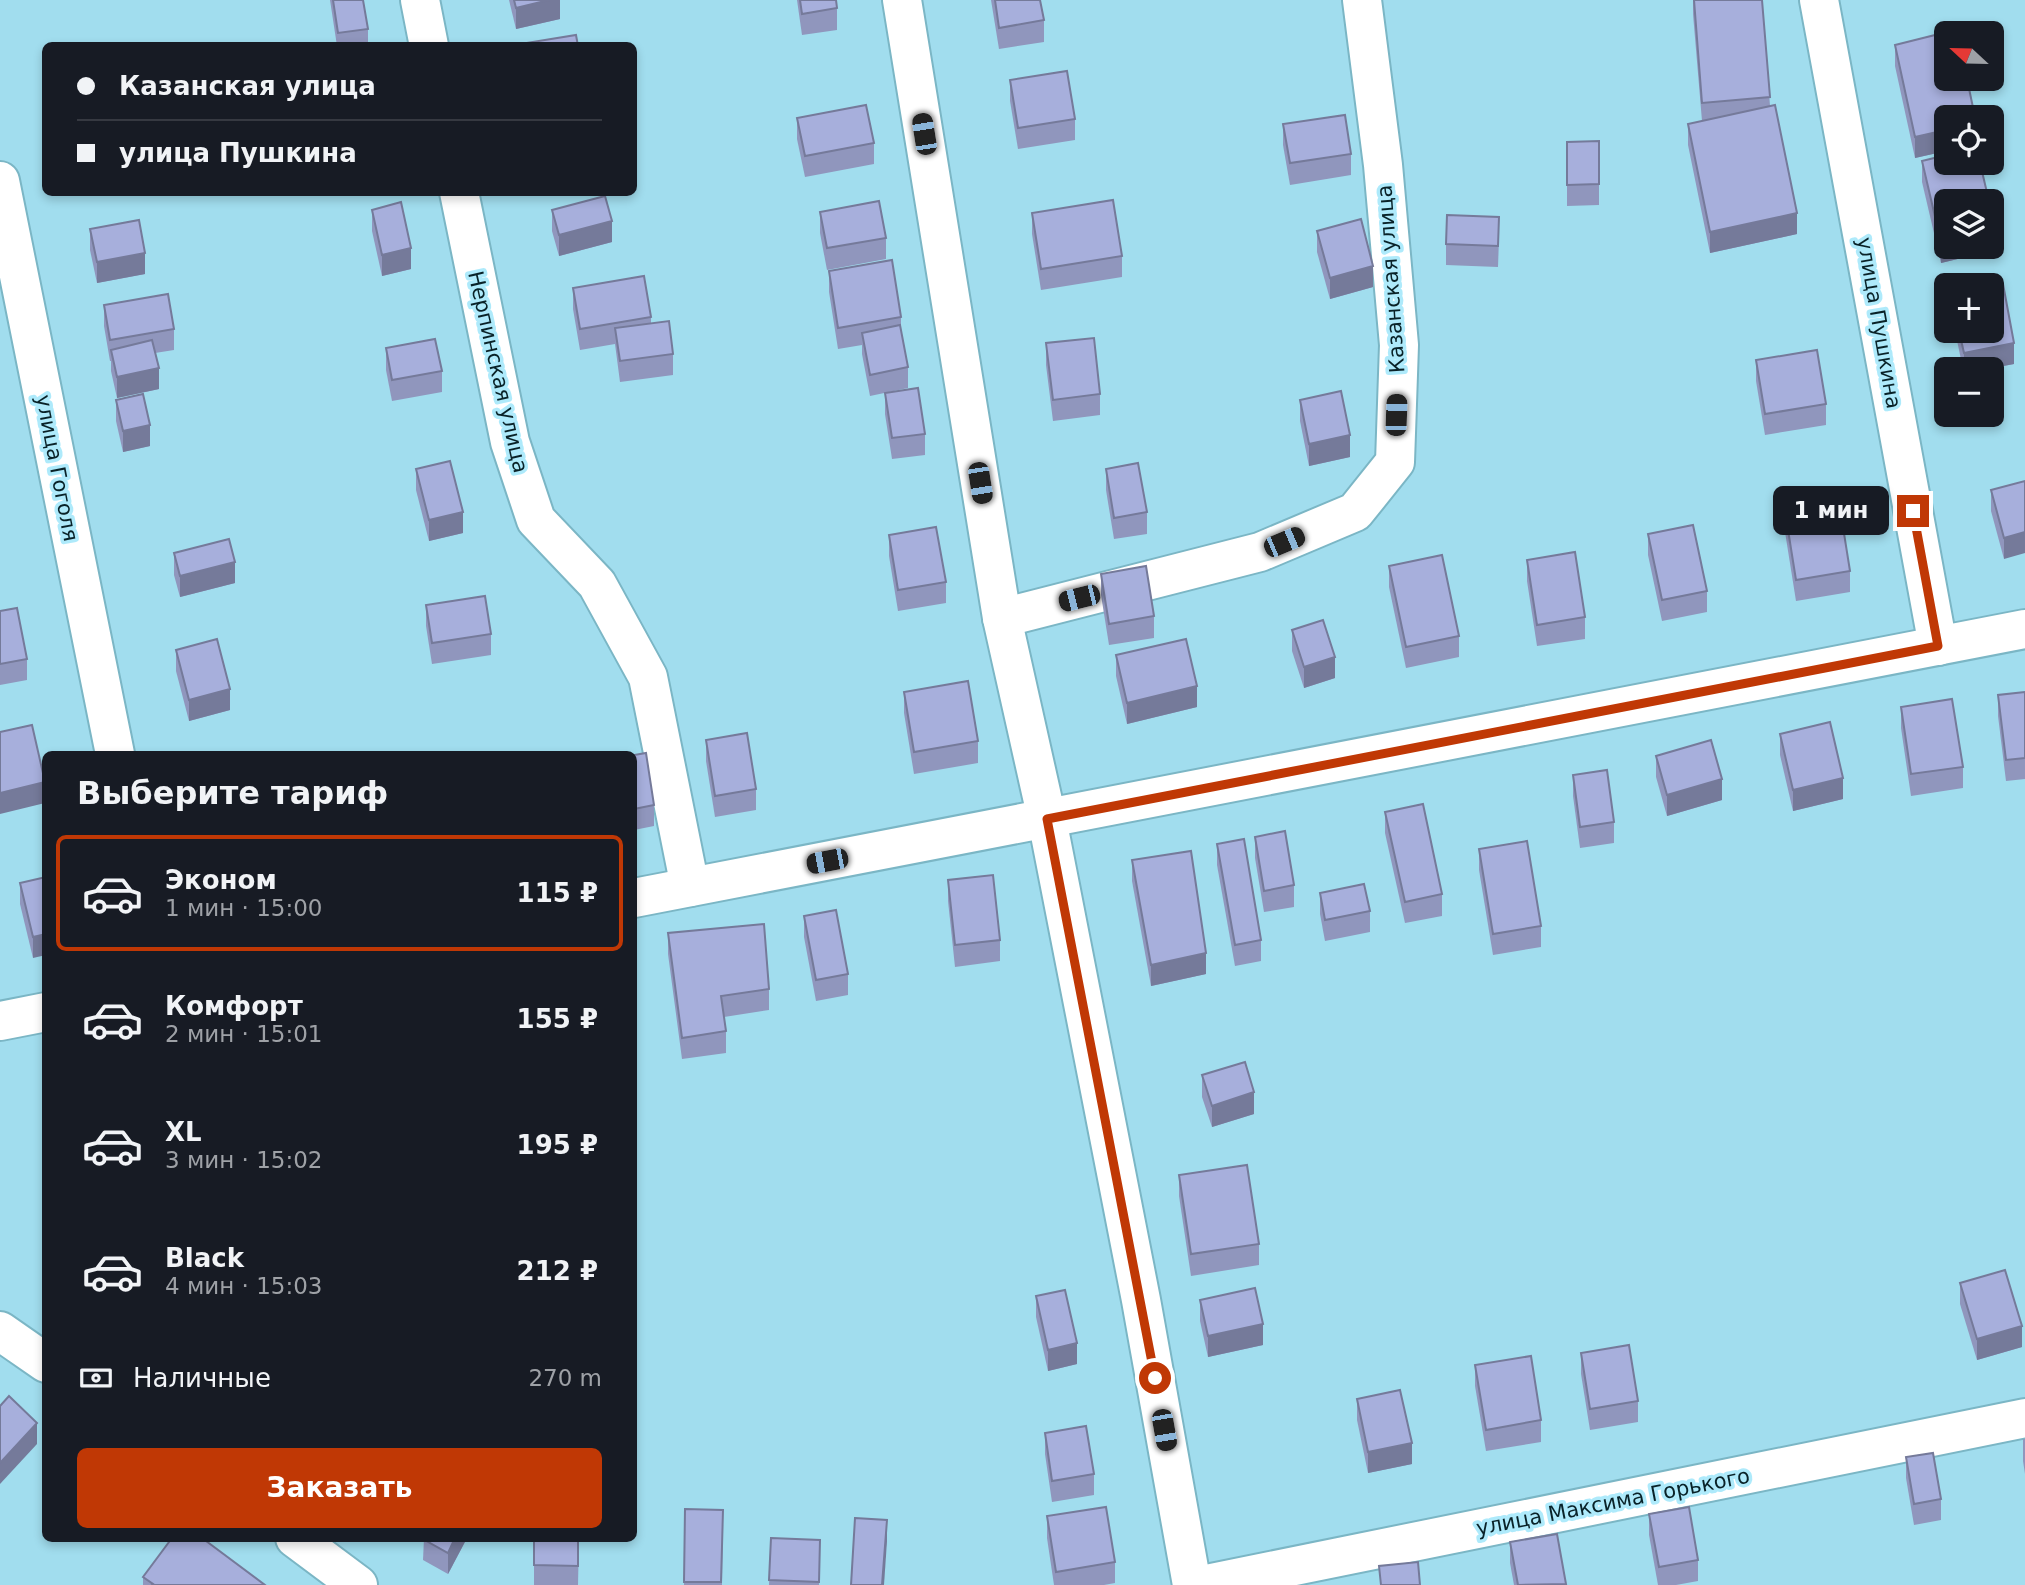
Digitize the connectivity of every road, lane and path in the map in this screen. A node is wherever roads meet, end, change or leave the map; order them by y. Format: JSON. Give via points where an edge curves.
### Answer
{"nodes":[{"id":1,"x":420,"y":0,"type":"edge"},
{"id":2,"x":902,"y":0,"type":"edge"},
{"id":3,"x":1362,"y":0,"type":"edge"},
{"id":4,"x":1819,"y":0,"type":"edge"},
{"id":5,"x":428,"y":42,"type":"edge"},
{"id":6,"x":0,"y":181,"type":"edge"},
{"id":7,"x":460,"y":196,"type":"edge"},
{"id":8,"x":1002,"y":618,"type":"junction"},
{"id":9,"x":2025,"y":629,"type":"edge"},
{"id":10,"x":1938,"y":646,"type":"junction"},
{"id":11,"x":114,"y":751,"type":"edge"},
{"id":12,"x":1047,"y":819,"type":"junction"},
{"id":13,"x":690,"y":887,"type":"junction"},
{"id":14,"x":637,"y":897,"type":"edge"},
{"id":15,"x":42,"y":1013,"type":"edge"},
{"id":16,"x":0,"y":1021,"type":"edge"},
{"id":17,"x":0,"y":1331,"type":"edge"},
{"id":18,"x":42,"y":1360,"type":"edge"},
{"id":19,"x":2025,"y":1418,"type":"edge"},
{"id":20,"x":300,"y":1542,"type":"edge"},
{"id":21,"x":358,"y":1585,"type":"edge"},
{"id":22,"x":1192,"y":1585,"type":"edge"},
{"id":23,"x":1201,"y":1585,"type":"edge"}],
"edges":[{"from":1,"to":5,"type":"street"},
{"from":2,"to":8,"type":"street"},
{"from":3,"to":8,"type":"street","name":"Казанская улица","via":[[1399,345],[1395,462],[1355,512],[1260,552]]},
{"from":4,"to":10,"type":"street","name":"улица Пушкина"},
{"from":6,"to":11,"type":"street","name":"улица Гоголя"},
{"from":7,"to":13,"type":"street","name":"Нерпинская улица","via":[[510,442],[536,520],[597,584],[648,677]]},
{"from":8,"to":12,"type":"street"},
{"from":9,"to":10,"type":"street"},
{"from":10,"to":12,"type":"street"},
{"from":12,"to":13,"type":"street"},
{"from":12,"to":22,"type":"street"},
{"from":13,"to":14,"type":"street"},
{"from":15,"to":16,"type":"street"},
{"from":17,"to":18,"type":"street"},
{"from":19,"to":23,"type":"street","name":"улица Максима Горького"},
{"from":20,"to":21,"type":"street"}]}
